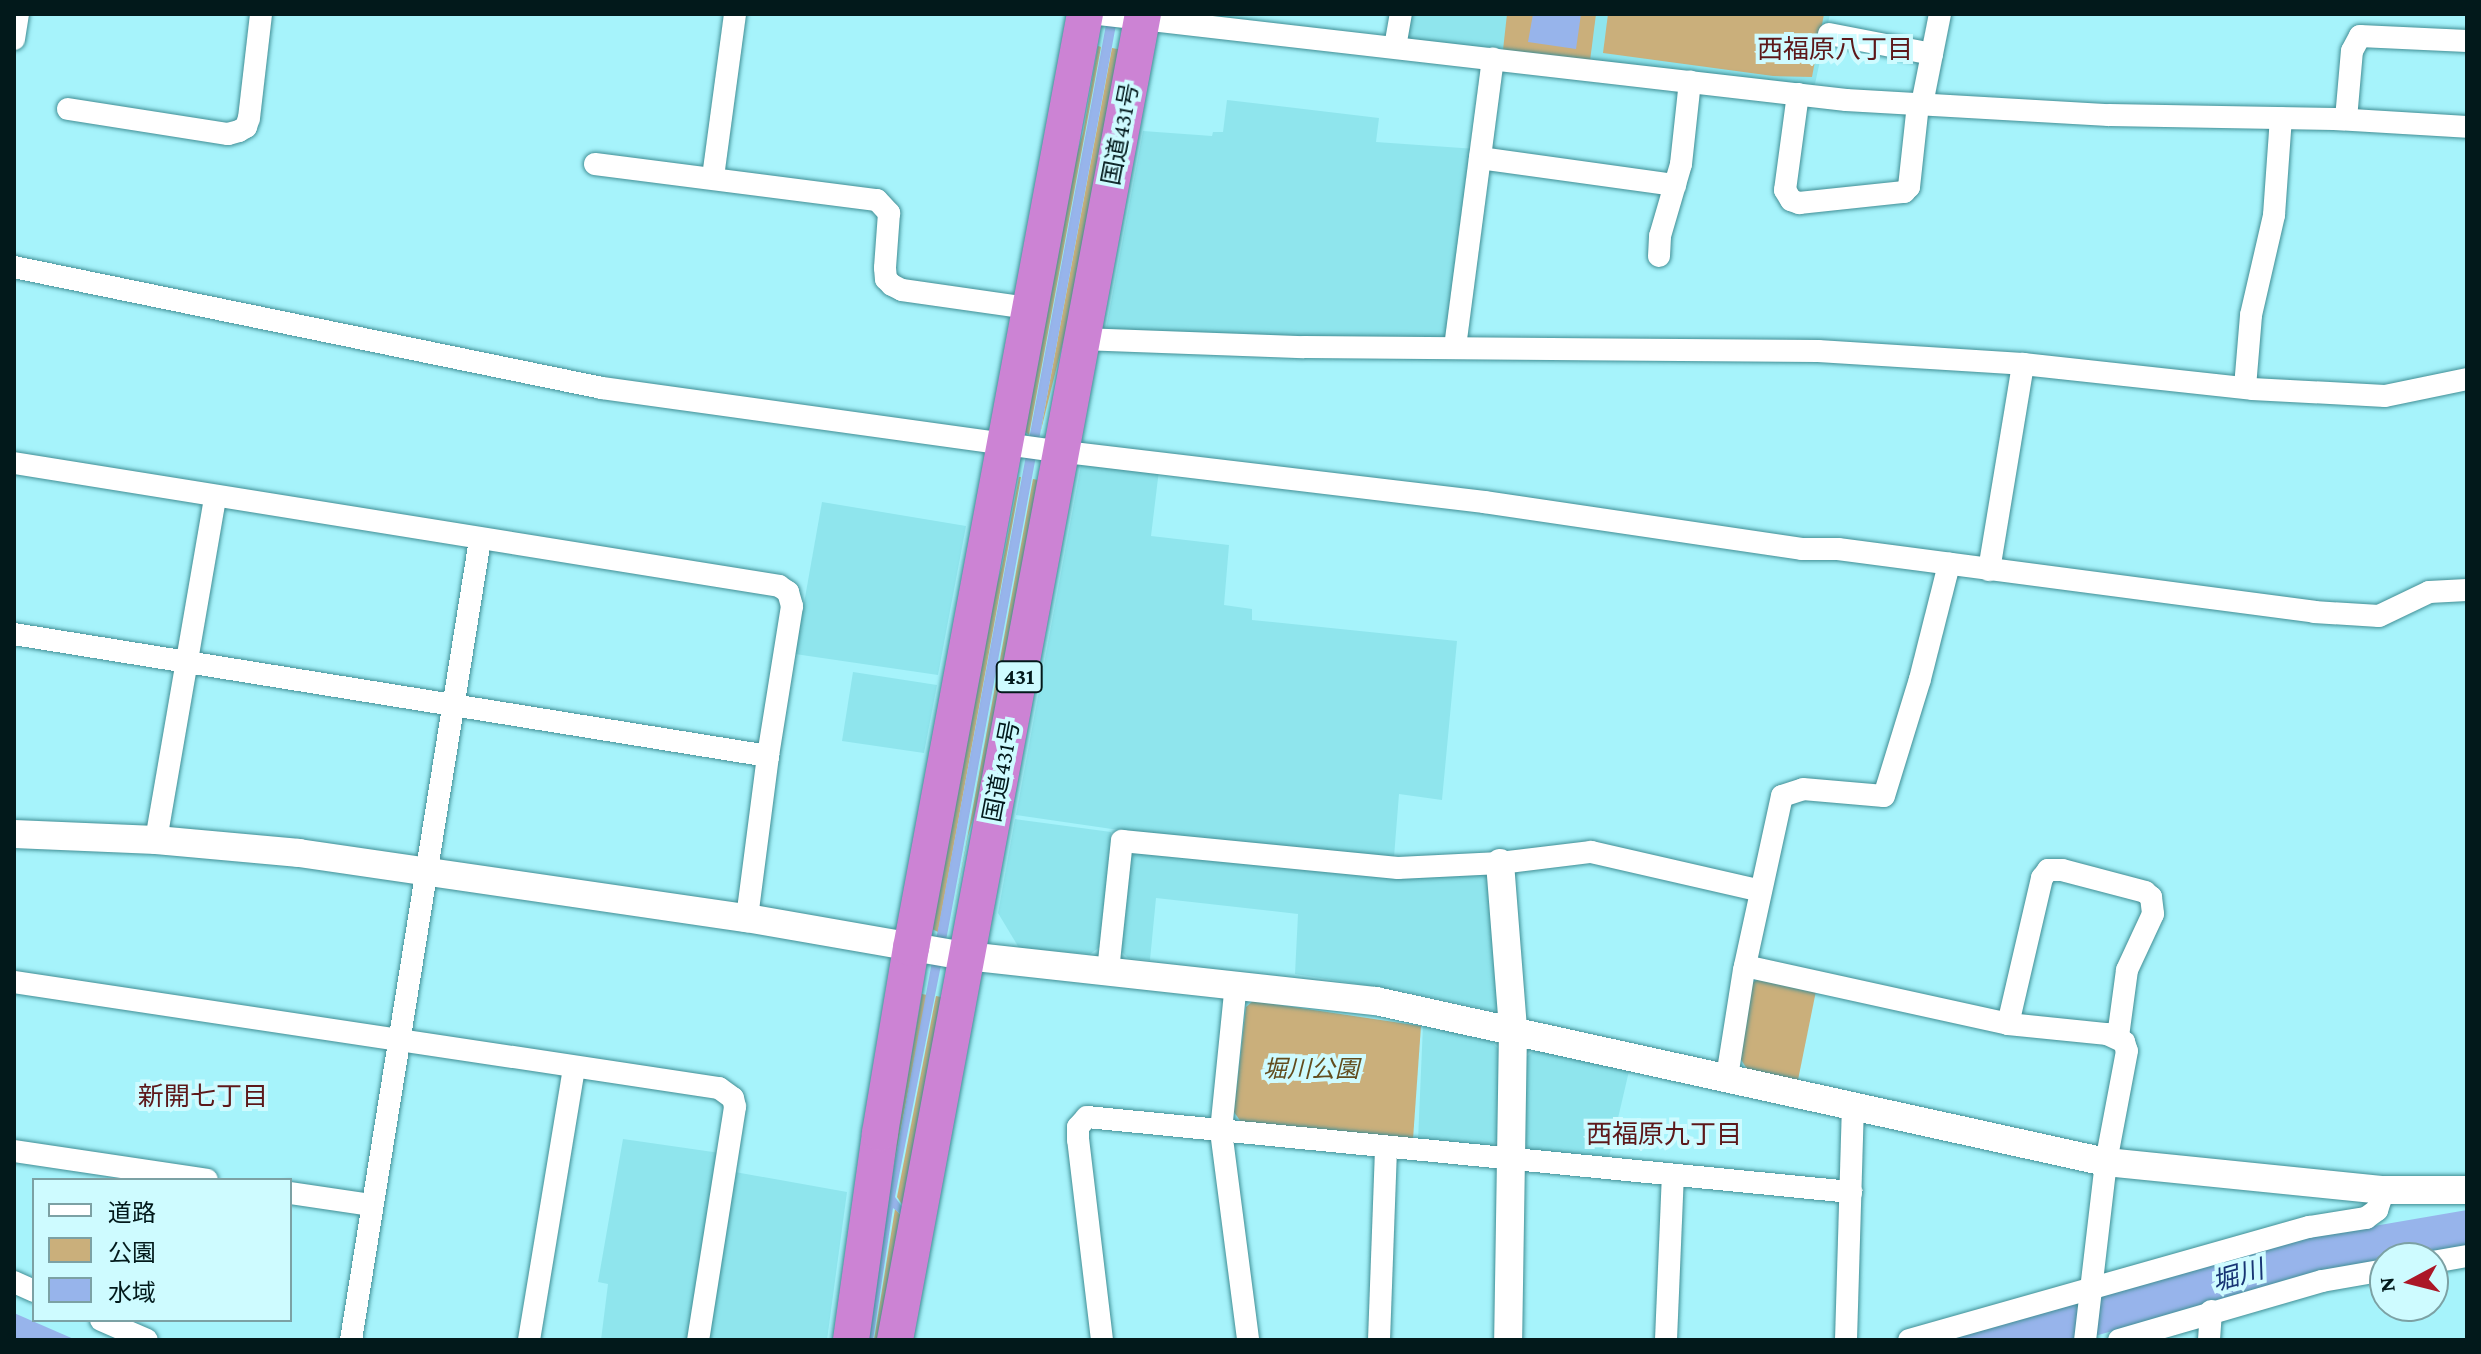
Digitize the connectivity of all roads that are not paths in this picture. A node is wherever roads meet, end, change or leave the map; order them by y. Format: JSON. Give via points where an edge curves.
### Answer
{"nodes":[{"id":1,"x":18,"y":14,"type":"edge"},
{"id":2,"x":261,"y":14,"type":"edge"},
{"id":3,"x":735,"y":14,"type":"edge"},
{"id":4,"x":1085,"y":14,"type":"edge"},
{"id":5,"x":1099,"y":14,"type":"edge"},
{"id":6,"x":1401,"y":14,"type":"edge"},
{"id":7,"x":1940,"y":14,"type":"edge"},
{"id":8,"x":1139,"y":17,"type":"edge"},
{"id":9,"x":1829,"y":34,"type":"dead end"},
{"id":10,"x":14,"y":39,"type":"edge"},
{"id":11,"x":2467,"y":41,"type":"edge"},
{"id":12,"x":1395,"y":47,"type":"junction"},
{"id":13,"x":1932,"y":54,"type":"junction"},
{"id":14,"x":1493,"y":58,"type":"junction"},
{"id":15,"x":1690,"y":81,"type":"junction"},
{"id":16,"x":1798,"y":94,"type":"junction"},
{"id":17,"x":1920,"y":104,"type":"junction"},
{"id":18,"x":68,"y":109,"type":"dead end"},
{"id":19,"x":2281,"y":118,"type":"junction"},
{"id":20,"x":2346,"y":119,"type":"junction"},
{"id":21,"x":2467,"y":127,"type":"edge"},
{"id":22,"x":1480,"y":158,"type":"junction"},
{"id":23,"x":595,"y":164,"type":"dead end"},
{"id":24,"x":713,"y":177,"type":"junction"},
{"id":25,"x":1675,"y":185,"type":"junction"},
{"id":26,"x":1659,"y":256,"type":"dead end"},
{"id":27,"x":14,"y":267,"type":"edge"},
{"id":28,"x":1029,"y":308,"type":"junction"},
{"id":29,"x":1081,"y":339,"type":"junction"},
{"id":30,"x":1455,"y":347,"type":"junction"},
{"id":31,"x":2023,"y":364,"type":"junction"},
{"id":32,"x":2467,"y":379,"type":"edge"},
{"id":33,"x":2245,"y":387,"type":"junction"},
{"id":34,"x":1009,"y":444,"type":"junction"},
{"id":35,"x":1055,"y":451,"type":"junction"},
{"id":36,"x":14,"y":463,"type":"edge"},
{"id":37,"x":215,"y":497,"type":"junction"},
{"id":38,"x":480,"y":540,"type":"junction"},
{"id":39,"x":1949,"y":564,"type":"junction"},
{"id":40,"x":1989,"y":570,"type":"junction"},
{"id":41,"x":2467,"y":590,"type":"edge"},
{"id":42,"x":14,"y":634,"type":"edge"},
{"id":43,"x":185,"y":663,"type":"junction"},
{"id":44,"x":452,"y":702,"type":"junction"},
{"id":45,"x":768,"y":756,"type":"junction"},
{"id":46,"x":14,"y":834,"type":"edge"},
{"id":47,"x":156,"y":840,"type":"junction"},
{"id":48,"x":1500,"y":863,"type":"junction"},
{"id":49,"x":426,"y":872,"type":"junction"},
{"id":50,"x":1761,"y":891,"type":"junction"},
{"id":51,"x":747,"y":918,"type":"junction"},
{"id":52,"x":916,"y":949,"type":"junction"},
{"id":53,"x":962,"y":955,"type":"junction"},
{"id":54,"x":1745,"y":966,"type":"junction"},
{"id":55,"x":1108,"y":971,"type":"junction"},
{"id":56,"x":14,"y":982,"type":"edge"},
{"id":57,"x":1236,"y":983,"type":"junction"},
{"id":58,"x":2008,"y":1024,"type":"junction"},
{"id":59,"x":1513,"y":1030,"type":"junction"},
{"id":60,"x":2118,"y":1037,"type":"junction"},
{"id":61,"x":398,"y":1038,"type":"junction"},
{"id":62,"x":574,"y":1069,"type":"junction"},
{"id":63,"x":1727,"y":1077,"type":"junction"},
{"id":64,"x":1853,"y":1105,"type":"junction"},
{"id":65,"x":1221,"y":1131,"type":"junction"},
{"id":66,"x":1386,"y":1148,"type":"junction"},
{"id":67,"x":14,"y":1151,"type":"edge"},
{"id":68,"x":1510,"y":1159,"type":"junction"},
{"id":69,"x":2106,"y":1162,"type":"junction"},
{"id":70,"x":1673,"y":1175,"type":"junction"},
{"id":71,"x":194,"y":1178,"type":"edge"},
{"id":72,"x":2384,"y":1190,"type":"junction"},
{"id":73,"x":2467,"y":1190,"type":"edge"},
{"id":74,"x":1851,"y":1192,"type":"junction"},
{"id":75,"x":292,"y":1193,"type":"edge"},
{"id":76,"x":371,"y":1205,"type":"junction"},
{"id":77,"x":2369,"y":1273,"type":"edge"},
{"id":78,"x":2089,"y":1298,"type":"junction"},
{"id":79,"x":2211,"y":1311,"type":"junction"},
{"id":80,"x":106,"y":1322,"type":"edge"},
{"id":81,"x":147,"y":1340,"type":"edge"},
{"id":82,"x":351,"y":1340,"type":"edge"},
{"id":83,"x":529,"y":1340,"type":"edge"},
{"id":84,"x":698,"y":1340,"type":"edge"},
{"id":85,"x":851,"y":1340,"type":"edge"},
{"id":86,"x":895,"y":1340,"type":"edge"},
{"id":87,"x":1102,"y":1340,"type":"edge"},
{"id":88,"x":1248,"y":1340,"type":"edge"},
{"id":89,"x":1379,"y":1340,"type":"edge"},
{"id":90,"x":1508,"y":1340,"type":"edge"},
{"id":91,"x":1666,"y":1340,"type":"edge"},
{"id":92,"x":1846,"y":1340,"type":"edge"},
{"id":93,"x":1909,"y":1340,"type":"edge"},
{"id":94,"x":2085,"y":1340,"type":"edge"},
{"id":95,"x":2119,"y":1340,"type":"edge"},
{"id":96,"x":2209,"y":1340,"type":"edge"}],
"edges":[{"from":1,"to":10,"type":"street"},
{"from":2,"to":18,"type":"street","via":[[249,118],[239,131],[228,134]]},
{"from":3,"to":24,"type":"street"},
{"from":4,"to":28,"type":"highway","number":"431"},
{"from":5,"to":8,"type":"street"},
{"from":6,"to":12,"type":"street"},
{"from":7,"to":13,"type":"street"},
{"from":8,"to":12,"type":"street"},
{"from":8,"to":29,"type":"highway","name":"国道431号","number":"431"},
{"from":9,"to":13,"type":"street"},
{"from":11,"to":20,"type":"street","via":[[2360,36],[2352,51]]},
{"from":12,"to":14,"type":"street"},
{"from":13,"to":17,"type":"street"},
{"from":14,"to":15,"type":"street"},
{"from":14,"to":22,"type":"street"},
{"from":15,"to":16,"type":"street"},
{"from":15,"to":25,"type":"street"},
{"from":16,"to":17,"type":"street"},
{"from":16,"to":17,"type":"street","via":[[1785,190],[1799,203],[1904,192],[1909,187]]},
{"from":17,"to":19,"type":"street"},
{"from":19,"to":20,"type":"street"},
{"from":19,"to":33,"type":"street","via":[[2274,215],[2251,315]]},
{"from":20,"to":21,"type":"street"},
{"from":22,"to":25,"type":"street"},
{"from":22,"to":30,"type":"street"},
{"from":23,"to":24,"type":"street"},
{"from":24,"to":28,"type":"street","via":[[877,200],[889,213],[885,268],[892,285]]},
{"from":25,"to":26,"type":"street"},
{"from":27,"to":34,"type":"street","via":[[602,388]]},
{"from":28,"to":34,"type":"highway","number":"431"},
{"from":29,"to":30,"type":"street"},
{"from":29,"to":35,"type":"highway","name":"国道431号","number":"431"},
{"from":30,"to":31,"type":"street","via":[[1818,351]]},
{"from":31,"to":33,"type":"street"},
{"from":31,"to":40,"type":"street"},
{"from":32,"to":33,"type":"street","via":[[2385,396]]},
{"from":34,"to":35,"type":"street"},
{"from":34,"to":52,"type":"highway","number":"431"},
{"from":35,"to":39,"type":"street"},
{"from":35,"to":53,"type":"highway","name":"国道431号","number":"431"},
{"from":36,"to":37,"type":"street"},
{"from":37,"to":38,"type":"street"},
{"from":37,"to":43,"type":"street"},
{"from":38,"to":44,"type":"street"},
{"from":38,"to":45,"type":"street","via":[[779,586],[788,592],[792,606]]},
{"from":39,"to":40,"type":"street"},
{"from":39,"to":50,"type":"street","via":[[1887,791],[1879,797],[1786,791]]},
{"from":40,"to":41,"type":"street","via":[[2367,617],[2388,615],[2429,592]]},
{"from":42,"to":43,"type":"street"},
{"from":43,"to":44,"type":"street"},
{"from":43,"to":47,"type":"street"},
{"from":44,"to":45,"type":"street"},
{"from":44,"to":49,"type":"street"},
{"from":45,"to":51,"type":"street"},
{"from":46,"to":47,"type":"street"},
{"from":47,"to":49,"type":"street"},
{"from":48,"to":50,"type":"street","via":[[1591,852]]},
{"from":48,"to":55,"type":"street","via":[[1398,868],[1122,841]]},
{"from":48,"to":59,"type":"street"},
{"from":49,"to":51,"type":"street"},
{"from":49,"to":61,"type":"street"},
{"from":50,"to":54,"type":"street"},
{"from":51,"to":52,"type":"street"},
{"from":52,"to":53,"type":"street"},
{"from":52,"to":85,"type":"highway","number":"431","via":[[880,1133]]},
{"from":53,"to":55,"type":"street"},
{"from":53,"to":86,"type":"highway","name":"国道431号","number":"431"},
{"from":54,"to":58,"type":"street"},
{"from":54,"to":63,"type":"street"},
{"from":55,"to":57,"type":"street"},
{"from":56,"to":61,"type":"street"},
{"from":57,"to":59,"type":"street","via":[[1376,1001]]},
{"from":57,"to":65,"type":"street"},
{"from":58,"to":60,"type":"street"},
{"from":58,"to":60,"type":"street","via":[[2042,878],[2048,870],[2062,870],[2151,897],[2153,914],[2127,970]]},
{"from":59,"to":63,"type":"street"},
{"from":59,"to":68,"type":"street"},
{"from":60,"to":69,"type":"street","via":[[2127,1051]]},
{"from":61,"to":62,"type":"street"},
{"from":61,"to":76,"type":"street"},
{"from":62,"to":83,"type":"street"},
{"from":62,"to":84,"type":"street","via":[[719,1088],[733,1098]]},
{"from":63,"to":64,"type":"street"},
{"from":64,"to":69,"type":"street"},
{"from":64,"to":74,"type":"street"},
{"from":65,"to":66,"type":"street"},
{"from":65,"to":87,"type":"street","via":[[1082,1119],[1078,1140]]},
{"from":65,"to":88,"type":"street"},
{"from":66,"to":68,"type":"street"},
{"from":66,"to":89,"type":"street"},
{"from":67,"to":71,"type":"street"},
{"from":68,"to":70,"type":"street"},
{"from":68,"to":90,"type":"street"},
{"from":69,"to":72,"type":"street"},
{"from":69,"to":78,"type":"street"},
{"from":70,"to":74,"type":"street"},
{"from":70,"to":91,"type":"street"},
{"from":72,"to":73,"type":"street"},
{"from":72,"to":78,"type":"street","via":[[2377,1210],[2366,1218],[2309,1227]]},
{"from":74,"to":92,"type":"street"},
{"from":75,"to":76,"type":"street"},
{"from":76,"to":82,"type":"street"},
{"from":77,"to":79,"type":"street"},
{"from":78,"to":93,"type":"street"},
{"from":78,"to":94,"type":"street"},
{"from":79,"to":95,"type":"street"},
{"from":79,"to":96,"type":"street"},
{"from":80,"to":81,"type":"street"}]}
